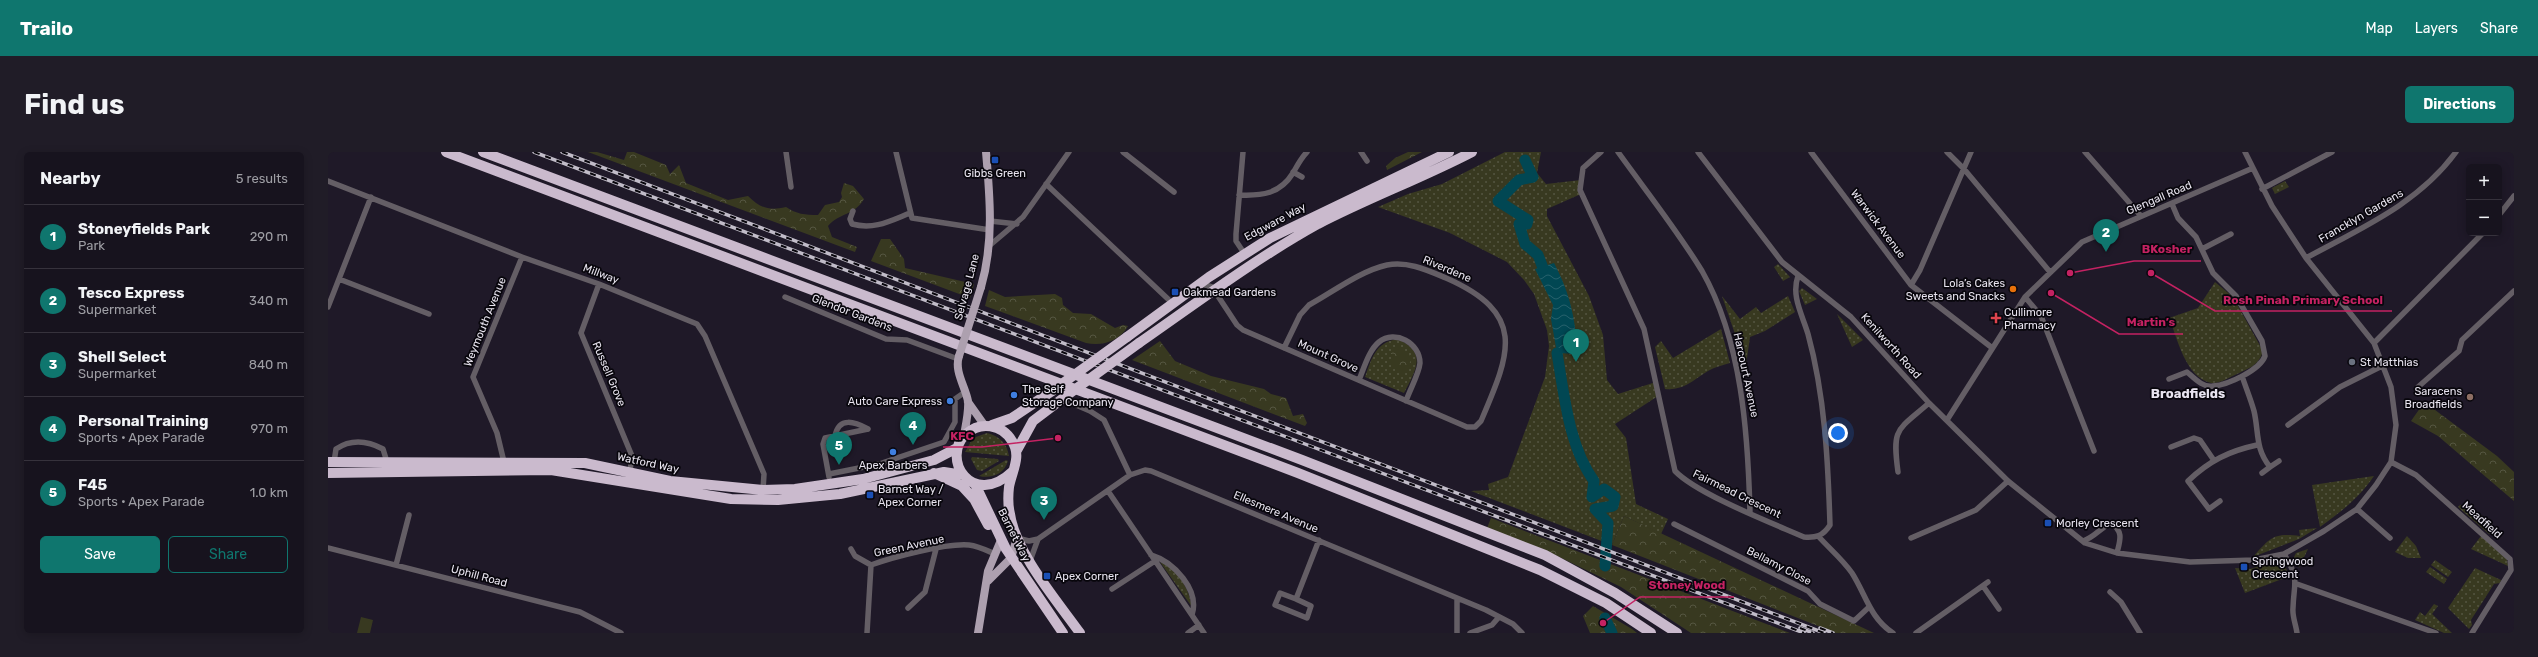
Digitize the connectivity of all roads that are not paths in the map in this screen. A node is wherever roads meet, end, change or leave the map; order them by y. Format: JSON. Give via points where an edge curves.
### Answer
{"nodes":[{"id":1,"x":446,"y":152,"type":"edge"},
{"id":2,"x":483,"y":152,"type":"edge"},
{"id":3,"x":786,"y":152,"type":"edge"},
{"id":4,"x":896,"y":152,"type":"edge"},
{"id":5,"x":986,"y":152,"type":"edge"},
{"id":6,"x":1069,"y":152,"type":"edge"},
{"id":7,"x":1122,"y":152,"type":"edge"},
{"id":8,"x":1243,"y":152,"type":"edge"},
{"id":9,"x":1307,"y":152,"type":"edge"},
{"id":10,"x":1449,"y":152,"type":"edge"},
{"id":11,"x":1472,"y":152,"type":"edge"},
{"id":12,"x":1601,"y":152,"type":"edge"},
{"id":13,"x":1618,"y":152,"type":"edge"},
{"id":14,"x":1698,"y":152,"type":"edge"},
{"id":15,"x":1811,"y":152,"type":"edge"},
{"id":16,"x":1947,"y":152,"type":"edge"},
{"id":17,"x":1971,"y":152,"type":"edge"},
{"id":18,"x":2085,"y":152,"type":"edge"},
{"id":19,"x":2245,"y":152,"type":"edge"},
{"id":20,"x":2332,"y":152,"type":"edge"},
{"id":21,"x":2456,"y":152,"type":"edge"},
{"id":22,"x":1363,"y":153,"type":"edge"},
{"id":23,"x":1367,"y":161,"type":"dead end"},
{"id":24,"x":2253,"y":168,"type":"junction"},
{"id":25,"x":1964,"y":169,"type":"junction"},
{"id":26,"x":1293,"y":172,"type":"junction"},
{"id":27,"x":1302,"y":177,"type":"dead end"},
{"id":28,"x":328,"y":181,"type":"edge"},
{"id":29,"x":1046,"y":184,"type":"junction"},
{"id":30,"x":791,"y":186,"type":"dead end"},
{"id":31,"x":2262,"y":189,"type":"junction"},
{"id":32,"x":1174,"y":192,"type":"dead end"},
{"id":33,"x":1239,"y":195,"type":"junction"},
{"id":34,"x":2514,"y":196,"type":"edge"},
{"id":35,"x":371,"y":197,"type":"junction"},
{"id":36,"x":2172,"y":204,"type":"junction"},
{"id":37,"x":853,"y":211,"type":"dead end"},
{"id":38,"x":2502,"y":211,"type":"edge"},
{"id":39,"x":910,"y":213,"type":"junction"},
{"id":40,"x":2141,"y":216,"type":"junction"},
{"id":41,"x":990,"y":221,"type":"junction"},
{"id":42,"x":1017,"y":224,"type":"junction"},
{"id":43,"x":990,"y":230,"type":"junction"},
{"id":44,"x":2231,"y":234,"type":"dead end"},
{"id":45,"x":2480,"y":236,"type":"edge"},
{"id":46,"x":989,"y":246,"type":"junction"},
{"id":47,"x":2202,"y":249,"type":"junction"},
{"id":48,"x":1244,"y":253,"type":"junction"},
{"id":49,"x":522,"y":257,"type":"junction"},
{"id":50,"x":2306,"y":258,"type":"junction"},
{"id":51,"x":2050,"y":272,"type":"junction"},
{"id":52,"x":1798,"y":276,"type":"junction"},
{"id":53,"x":340,"y":280,"type":"junction"},
{"id":54,"x":599,"y":284,"type":"junction"},
{"id":55,"x":1200,"y":284,"type":"junction"},
{"id":56,"x":1911,"y":285,"type":"junction"},
{"id":57,"x":1215,"y":290,"type":"junction"},
{"id":58,"x":2514,"y":291,"type":"edge"},
{"id":59,"x":785,"y":297,"type":"dead end"},
{"id":60,"x":2025,"y":297,"type":"junction"},
{"id":61,"x":1168,"y":299,"type":"dead end"},
{"id":62,"x":328,"y":307,"type":"edge"},
{"id":63,"x":429,"y":314,"type":"dead end"},
{"id":64,"x":2374,"y":343,"type":"junction"},
{"id":65,"x":1992,"y":347,"type":"junction"},
{"id":66,"x":1284,"y":348,"type":"junction"},
{"id":67,"x":959,"y":357,"type":"junction"},
{"id":68,"x":2384,"y":365,"type":"junction"},
{"id":69,"x":2242,"y":376,"type":"junction"},
{"id":70,"x":2169,"y":379,"type":"dead end"},
{"id":71,"x":1358,"y":380,"type":"junction"},
{"id":72,"x":2418,"y":387,"type":"dead end"},
{"id":73,"x":965,"y":392,"type":"junction"},
{"id":74,"x":1064,"y":398,"type":"junction"},
{"id":75,"x":1406,"y":401,"type":"junction"},
{"id":76,"x":968,"y":402,"type":"junction"},
{"id":77,"x":1929,"y":403,"type":"junction"},
{"id":78,"x":1947,"y":420,"type":"junction"},
{"id":79,"x":2288,"y":425,"type":"dead end"},
{"id":80,"x":988,"y":426,"type":"junction"},
{"id":81,"x":1467,"y":427,"type":"joint"},
{"id":82,"x":964,"y":435,"type":"junction"},
{"id":83,"x":835,"y":436,"type":"junction"},
{"id":84,"x":2258,"y":444,"type":"junction"},
{"id":85,"x":2171,"y":447,"type":"dead end"},
{"id":86,"x":957,"y":448,"type":"junction"},
{"id":87,"x":1016,"y":450,"type":"junction"},
{"id":88,"x":2094,"y":451,"type":"dead end"},
{"id":89,"x":2213,"y":459,"type":"junction"},
{"id":90,"x":2279,"y":460,"type":"dead end"},
{"id":91,"x":331,"y":462,"type":"edge"},
{"id":92,"x":387,"y":462,"type":"junction"},
{"id":93,"x":504,"y":462,"type":"junction"},
{"id":94,"x":2391,"y":462,"type":"junction"},
{"id":95,"x":2270,"y":467,"type":"junction"},
{"id":96,"x":630,"y":472,"type":"junction"},
{"id":97,"x":1013,"y":472,"type":"junction"},
{"id":98,"x":1898,"y":472,"type":"dead end"},
{"id":99,"x":328,"y":473,"type":"edge"},
{"id":100,"x":934,"y":473,"type":"junction"},
{"id":101,"x":2262,"y":473,"type":"dead end"},
{"id":102,"x":829,"y":474,"type":"junction"},
{"id":103,"x":963,"y":475,"type":"junction"},
{"id":104,"x":1130,"y":475,"type":"junction"},
{"id":105,"x":2008,"y":481,"type":"junction"},
{"id":106,"x":975,"y":484,"type":"junction"},
{"id":107,"x":831,"y":485,"type":"junction"},
{"id":108,"x":763,"y":490,"type":"junction"},
{"id":109,"x":1108,"y":491,"type":"junction"},
{"id":110,"x":2220,"y":501,"type":"dead end"},
{"id":111,"x":2358,"y":509,"type":"junction"},
{"id":112,"x":1750,"y":513,"type":"junction"},
{"id":113,"x":409,"y":515,"type":"dead end"},
{"id":114,"x":1674,"y":524,"type":"dead end"},
{"id":115,"x":1819,"y":537,"type":"junction"},
{"id":116,"x":1017,"y":538,"type":"junction"},
{"id":117,"x":1911,"y":538,"type":"dead end"},
{"id":118,"x":2390,"y":538,"type":"dead end"},
{"id":119,"x":1038,"y":539,"type":"junction"},
{"id":120,"x":1001,"y":540,"type":"junction"},
{"id":121,"x":1319,"y":540,"type":"junction"},
{"id":122,"x":2083,"y":541,"type":"junction"},
{"id":123,"x":328,"y":548,"type":"edge"},
{"id":124,"x":850,"y":549,"type":"dead end"},
{"id":125,"x":936,"y":549,"type":"junction"},
{"id":126,"x":2117,"y":553,"type":"junction"},
{"id":127,"x":995,"y":554,"type":"junction"},
{"id":128,"x":2284,"y":554,"type":"junction"},
{"id":129,"x":1011,"y":558,"type":"junction"},
{"id":130,"x":1153,"y":558,"type":"junction"},
{"id":131,"x":1030,"y":562,"type":"junction"},
{"id":132,"x":396,"y":565,"type":"junction"},
{"id":133,"x":871,"y":565,"type":"junction"},
{"id":134,"x":988,"y":581,"type":"junction"},
{"id":135,"x":1988,"y":582,"type":"dead end"},
{"id":136,"x":2297,"y":584,"type":"junction"},
{"id":137,"x":1982,"y":586,"type":"junction"},
{"id":138,"x":1112,"y":589,"type":"dead end"},
{"id":139,"x":2110,"y":592,"type":"dead end"},
{"id":140,"x":1296,"y":599,"type":"junction"},
{"id":141,"x":1457,"y":599,"type":"junction"},
{"id":142,"x":908,"y":608,"type":"dead end"},
{"id":143,"x":1868,"y":608,"type":"junction"},
{"id":144,"x":1999,"y":609,"type":"dead end"},
{"id":145,"x":1192,"y":615,"type":"junction"},
{"id":146,"x":1499,"y":617,"type":"junction"},
{"id":147,"x":1199,"y":626,"type":"junction"},
{"id":148,"x":621,"y":633,"type":"edge"},
{"id":149,"x":867,"y":633,"type":"edge"},
{"id":150,"x":978,"y":633,"type":"edge"},
{"id":151,"x":1063,"y":633,"type":"edge"},
{"id":152,"x":1080,"y":633,"type":"edge"},
{"id":153,"x":1188,"y":633,"type":"edge"},
{"id":154,"x":1204,"y":633,"type":"edge"},
{"id":155,"x":1458,"y":633,"type":"edge"},
{"id":156,"x":1470,"y":633,"type":"edge"},
{"id":157,"x":1522,"y":633,"type":"edge"},
{"id":158,"x":1651,"y":633,"type":"edge"},
{"id":159,"x":1677,"y":633,"type":"edge"},
{"id":160,"x":1893,"y":633,"type":"edge"},
{"id":161,"x":1916,"y":633,"type":"edge"},
{"id":162,"x":2140,"y":633,"type":"edge"},
{"id":163,"x":2297,"y":633,"type":"edge"},
{"id":164,"x":2436,"y":633,"type":"edge"},
{"id":165,"x":2472,"y":633,"type":"edge"}],
"edges":[{"from":1,"to":158,"type":"highway","via":[[1298,473],[1540,570],[1606,603]]},
{"from":2,"to":159,"type":"highway","via":[[1302,460],[1545,555],[1615,593]]},
{"from":3,"to":30,"type":"street"},
{"from":4,"to":39,"type":"street"},
{"from":5,"to":41,"type":"main road","name":"Selvage Lane"},
{"from":6,"to":29,"type":"street"},
{"from":7,"to":32,"type":"street"},
{"from":8,"to":33,"type":"street"},
{"from":9,"to":26,"type":"street"},
{"from":10,"to":48,"type":"highway","name":"Edgware Way","via":[[1315,215]]},
{"from":11,"to":57,"type":"highway","name":"Edgware Way","via":[[1319,224],[1247,266]]},
{"from":12,"to":112,"type":"street","name":"Fairmead Crescent","via":[[1583,168],[1580,190],[1644,329],[1675,471],[1684,480]]},
{"from":13,"to":112,"type":"street","name":"Harcourt Avenue","via":[[1687,248],[1715,298],[1730,340],[1746,425]]},
{"from":14,"to":52,"type":"street","name":"Kenilworth Road","via":[[1763,240]]},
{"from":15,"to":56,"type":"street","name":"Warwick Avenue"},
{"from":16,"to":25,"type":"street"},
{"from":17,"to":25,"type":"street"},
{"from":18,"to":40,"type":"street"},
{"from":19,"to":24,"type":"street"},
{"from":20,"to":31,"type":"street"},
{"from":21,"to":50,"type":"street","name":"Francklyn Gardens","via":[[2442,171],[2419,193],[2396,209]]},
{"from":22,"to":23,"type":"street"},
{"from":24,"to":31,"type":"street"},
{"from":24,"to":36,"type":"street","name":"Glengall Road"},
{"from":25,"to":51,"type":"street"},
{"from":25,"to":56,"type":"street"},
{"from":26,"to":27,"type":"street"},
{"from":26,"to":33,"type":"street","via":[[1284,185],[1272,192],[1261,196]]},
{"from":28,"to":35,"type":"street","name":"Millway"},
{"from":29,"to":42,"type":"street"},
{"from":29,"to":61,"type":"street"},
{"from":31,"to":50,"type":"street"},
{"from":33,"to":48,"type":"street","via":[[1236,241]]},
{"from":34,"to":38,"type":"street"},
{"from":35,"to":49,"type":"street","name":"Millway"},
{"from":35,"to":53,"type":"street"},
{"from":36,"to":40,"type":"street","name":"Glengall Road"},
{"from":36,"to":47,"type":"street","via":[[2178,218],[2196,237]]},
{"from":37,"to":39,"type":"street","via":[[850,219],[852,224],[867,227],[885,224]]},
{"from":39,"to":43,"type":"street","via":[[914,219]]},
{"from":40,"to":51,"type":"street","name":"Glengall Road","via":[[2082,242]]},
{"from":41,"to":42,"type":"street"},
{"from":41,"to":43,"type":"main road","name":"Selvage Lane"},
{"from":42,"to":46,"type":"street"},
{"from":43,"to":46,"type":"main road","name":"Selvage Lane"},
{"from":44,"to":47,"type":"street"},
{"from":45,"to":64,"type":"street"},
{"from":46,"to":67,"type":"main road","name":"Selvage Lane","bridge":true,"via":[[981,288]]},
{"from":47,"to":69,"type":"street","via":[[2213,272],[2236,296],[2262,342],[2265,356],[2263,360],[2259,366]]},
{"from":48,"to":55,"type":"highway","name":"Edgware Way"},
{"from":49,"to":54,"type":"street","name":"Millway"},
{"from":49,"to":93,"type":"street","name":"Weymouth Avenue","via":[[473,377],[497,433]]},
{"from":50,"to":64,"type":"street"},
{"from":51,"to":60,"type":"street","name":"Glengall Road"},
{"from":52,"to":77,"type":"street","name":"Kenilworth Road","via":[[1851,317]]},
{"from":52,"to":115,"type":"street","via":[[1794,289],[1808,337],[1819,390],[1828,470],[1830,525]]},
{"from":53,"to":62,"type":"street"},
{"from":53,"to":63,"type":"street"},
{"from":54,"to":96,"type":"street","name":"Russell Grove","via":[[581,333],[632,456]]},
{"from":54,"to":108,"type":"street","name":"Millway","via":[[693,322],[699,327],[764,474]]},
{"from":55,"to":57,"type":"street","via":[[1209,284]]},
{"from":55,"to":80,"type":"highway","name":"Edgware Way","bridge":true,"via":[[1012,418]]},
{"from":56,"to":65,"type":"street","name":"Warwick Avenue"},
{"from":57,"to":66,"type":"street","name":"Mount Grove","via":[[1239,328]]},
{"from":57,"to":74,"type":"highway","name":"Edgware Way","bridge":true},
{"from":58,"to":72,"type":"street","via":[[2462,340],[2459,351]]},
{"from":59,"to":67,"type":"street","name":"Glendor Gardens","via":[[886,339],[907,340]]},
{"from":60,"to":65,"type":"street","name":"Glengall Road"},
{"from":60,"to":88,"type":"street","via":[[2041,316]]},
{"from":64,"to":68,"type":"street"},
{"from":65,"to":78,"type":"street","name":"Glengall Road"},
{"from":66,"to":71,"type":"street","name":"Mount Grove"},
{"from":66,"to":81,"type":"street","name":"Riverdene","via":[[1304,309],[1378,268],[1399,264],[1420,267],[1477,293],[1492,308],[1503,328],[1506,350],[1501,374],[1481,421],[1475,426]]},
{"from":67,"to":73,"type":"main road","name":"Selvage Lane","via":[[960,375]]},
{"from":68,"to":79,"type":"street","via":[[2340,387]]},
{"from":68,"to":94,"type":"street","via":[[2395,408],[2396,425]]},
{"from":69,"to":70,"type":"street","via":[[2213,387],[2200,383],[2187,372]]},
{"from":69,"to":84,"type":"street","via":[[2254,410]]},
{"from":71,"to":75,"type":"street","name":"Mount Grove"},
{"from":71,"to":75,"type":"street","via":[[1379,341],[1393,337],[1406,340],[1416,350],[1420,364]]},
{"from":73,"to":76,"type":"main road","name":"Selvage Lane"},
{"from":73,"to":102,"type":"street","via":[[955,399],[955,422],[944,442],[879,464]]},
{"from":74,"to":87,"type":"highway","via":[[1033,421]]},
{"from":74,"to":104,"type":"street","via":[[1104,420]]},
{"from":75,"to":81,"type":"street","name":"Mount Grove"},
{"from":76,"to":80,"type":"main road","name":"Selvage Lane"},
{"from":76,"to":82,"type":"main road","name":"Selvage Lane"},
{"from":77,"to":78,"type":"street","name":"Kenilworth Road"},
{"from":77,"to":98,"type":"street","via":[[1898,431],[1894,444]]},
{"from":78,"to":105,"type":"street","name":"Kenilworth Road"},
{"from":80,"to":82,"type":"highway","via":[[970,430]]},
{"from":80,"to":87,"type":"highway","via":[[1010,438]]},
{"from":82,"to":86,"type":"highway"},
{"from":83,"to":83,"type":"street","via":[[839,426],[848,421],[868,429]]},
{"from":83,"to":102,"type":"street","via":[[823,440]]},
{"from":84,"to":89,"type":"street"},
{"from":84,"to":95,"type":"street","via":[[2263,459]]},
{"from":85,"to":89,"type":"street","via":[[2194,438],[2200,440]]},
{"from":86,"to":103,"type":"highway","via":[[956,457]]},
{"from":86,"to":107,"type":"highway","name":"Watford Way","via":[[945,456],[927,462]]},
{"from":87,"to":97,"type":"highway","via":[[1017,458]]},
{"from":89,"to":110,"type":"street","via":[[2188,481],[2209,509]]},
{"from":90,"to":95,"type":"street"},
{"from":91,"to":92,"type":"highway","name":"Watford Way"},
{"from":91,"to":92,"type":"street","via":[[336,449],[352,442],[364,442],[383,449]]},
{"from":92,"to":93,"type":"highway","name":"Watford Way"},
{"from":93,"to":96,"type":"highway","name":"Watford Way","via":[[585,462]]},
{"from":94,"to":111,"type":"street"},
{"from":94,"to":165,"type":"street","name":"Meadfield","via":[[2416,475],[2510,559],[2511,570]]},
{"from":95,"to":101,"type":"street"},
{"from":96,"to":108,"type":"highway","name":"Watford Way","via":[[670,481]]},
{"from":97,"to":106,"type":"highway","via":[[994,485]]},
{"from":97,"to":116,"type":"highway","name":"Barnet Way","via":[[1009,487],[1010,514]]},
{"from":99,"to":100,"type":"highway","name":"Watford Way","via":[[551,470],[731,499],[778,500],[840,494]]},
{"from":100,"to":103,"type":"highway","name":"Watford Way"},
{"from":100,"to":120,"type":"highway","via":[[968,491],[993,534]]},
{"from":102,"to":107,"type":"street"},
{"from":103,"to":106,"type":"highway"},
{"from":104,"to":109,"type":"street","name":"Ellesmere Avenue"},
{"from":104,"to":121,"type":"street","name":"Ellesmere Avenue","via":[[1145,470],[1151,471]]},
{"from":105,"to":117,"type":"street","via":[[1976,510]]},
{"from":105,"to":122,"type":"street","name":"Kenilworth Road"},
{"from":106,"to":120,"type":"highway","name":"Barnet Way"},
{"from":107,"to":108,"type":"highway","name":"Watford Way"},
{"from":109,"to":119,"type":"street","name":"Ellesmere Avenue"},
{"from":109,"to":130,"type":"street"},
{"from":111,"to":118,"type":"street"},
{"from":111,"to":128,"type":"street","name":"Kenilworth Road"},
{"from":112,"to":115,"type":"street","name":"Fairmead Crescent","via":[[1804,537]]},
{"from":113,"to":132,"type":"street"},
{"from":114,"to":143,"type":"street","name":"Bellamy Close","via":[[1808,591],[1820,604],[1854,621]]},
{"from":115,"to":143,"type":"street","via":[[1852,573]]},
{"from":116,"to":119,"type":"street","via":[[1029,541]]},
{"from":116,"to":129,"type":"main road"},
{"from":116,"to":131,"type":"highway","name":"Barnet Way"},
{"from":119,"to":131,"type":"street"},
{"from":120,"to":127,"type":"main road"},
{"from":120,"to":129,"type":"highway","name":"Barnet Way"},
{"from":121,"to":140,"type":"street"},
{"from":121,"to":141,"type":"street","name":"Ellesmere Avenue"},
{"from":122,"to":126,"type":"street","name":"Kenilworth Road"},
{"from":122,"to":126,"type":"street","via":[[2093,538],[2099,529],[2112,523],[2122,535]]},
{"from":123,"to":132,"type":"street","name":"Uphill Road"},
{"from":124,"to":133,"type":"street","via":[[854,556]]},
{"from":125,"to":127,"type":"street","name":"Green Avenue","via":[[967,545]]},
{"from":125,"to":133,"type":"street","name":"Green Avenue"},
{"from":125,"to":142,"type":"street","via":[[924,592]]},
{"from":126,"to":128,"type":"street","name":"Kenilworth Road","via":[[2190,562],[2254,560]]},
{"from":127,"to":134,"type":"main road","via":[[988,571]]},
{"from":128,"to":136,"type":"street","via":[[2294,570]]},
{"from":129,"to":134,"type":"main road"},
{"from":129,"to":151,"type":"highway","name":"Barnet Way"},
{"from":130,"to":138,"type":"street"},
{"from":130,"to":145,"type":"street"},
{"from":130,"to":145,"type":"street","via":[[1166,561],[1180,576],[1193,600]]},
{"from":131,"to":152,"type":"highway","name":"Barnet Way"},
{"from":132,"to":148,"type":"street","name":"Uphill Road","via":[[580,612]]},
{"from":133,"to":149,"type":"street","name":"Green Avenue"},
{"from":134,"to":150,"type":"main road"},
{"from":135,"to":137,"type":"street"},
{"from":136,"to":163,"type":"street","via":[[2292,609]]},
{"from":136,"to":164,"type":"street"},
{"from":137,"to":144,"type":"street"},
{"from":137,"to":161,"type":"street"},
{"from":139,"to":162,"type":"street","via":[[2121,602]]},
{"from":140,"to":140,"type":"street","via":[[1312,606],[1307,618],[1275,605],[1280,593]]},
{"from":141,"to":146,"type":"street","name":"Ellesmere Avenue"},
{"from":141,"to":155,"type":"street"},
{"from":143,"to":160,"type":"street","via":[[1883,626]]},
{"from":145,"to":147,"type":"street"},
{"from":146,"to":156,"type":"street","via":[[1492,625]]},
{"from":146,"to":157,"type":"street","name":"Ellesmere Avenue","via":[[1516,626]]},
{"from":147,"to":153,"type":"street"},
{"from":147,"to":154,"type":"street"}]}
